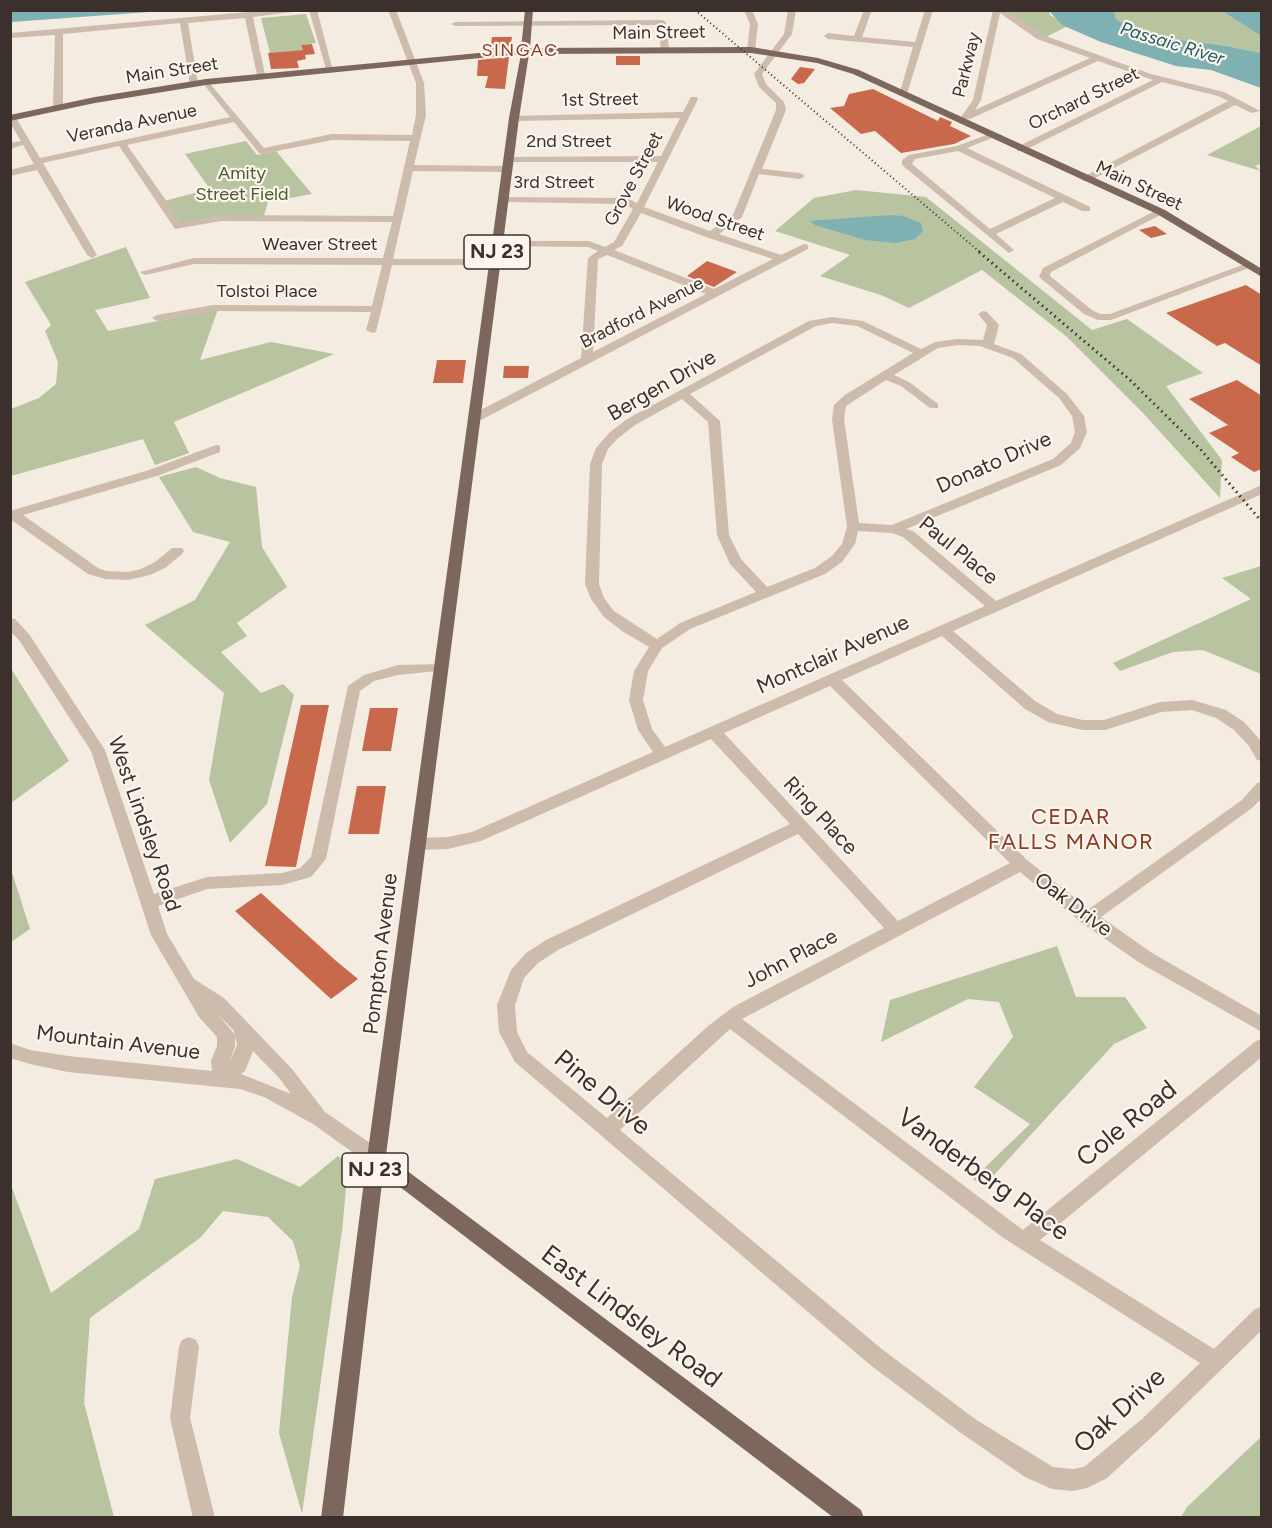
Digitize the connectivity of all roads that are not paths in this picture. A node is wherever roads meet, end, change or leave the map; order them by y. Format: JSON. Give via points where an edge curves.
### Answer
{"nodes":[{"id":1,"x":304,"y":10,"type":"edge"},
{"id":2,"x":313,"y":10,"type":"edge"},
{"id":3,"x":392,"y":10,"type":"edge"},
{"id":4,"x":529,"y":10,"type":"edge"},
{"id":5,"x":748,"y":10,"type":"edge"},
{"id":6,"x":792,"y":10,"type":"edge"},
{"id":7,"x":868,"y":10,"type":"edge"},
{"id":8,"x":929,"y":10,"type":"edge"},
{"id":9,"x":999,"y":10,"type":"edge"},
{"id":10,"x":249,"y":15,"type":"junction"},
{"id":11,"x":184,"y":21,"type":"junction"},
{"id":12,"x":527,"y":22,"type":"junction"},
{"id":13,"x":455,"y":24,"type":"dead end"},
{"id":14,"x":59,"y":31,"type":"junction"},
{"id":15,"x":10,"y":36,"type":"edge"},
{"id":16,"x":828,"y":36,"type":"dead end"},
{"id":17,"x":857,"y":39,"type":"junction"},
{"id":18,"x":918,"y":45,"type":"junction"},
{"id":19,"x":665,"y":49,"type":"junction"},
{"id":20,"x":751,"y":50,"type":"junction"},
{"id":21,"x":526,"y":51,"type":"junction"},
{"id":22,"x":773,"y":54,"type":"junction"},
{"id":23,"x":1100,"y":57,"type":"junction"},
{"id":24,"x":411,"y":61,"type":"junction"},
{"id":25,"x":330,"y":69,"type":"junction"},
{"id":26,"x":261,"y":75,"type":"junction"},
{"id":27,"x":1162,"y":79,"type":"junction"},
{"id":28,"x":206,"y":82,"type":"junction"},
{"id":29,"x":194,"y":84,"type":"junction"},
{"id":30,"x":903,"y":95,"type":"junction"},
{"id":31,"x":694,"y":99,"type":"dead end"},
{"id":32,"x":1235,"y":101,"type":"junction"},
{"id":33,"x":58,"y":108,"type":"junction"},
{"id":34,"x":1255,"y":111,"type":"dead end"},
{"id":35,"x":686,"y":116,"type":"junction"},
{"id":36,"x":11,"y":118,"type":"edge"},
{"id":37,"x":514,"y":118,"type":"junction"},
{"id":38,"x":235,"y":119,"type":"junction"},
{"id":39,"x":963,"y":119,"type":"junction"},
{"id":40,"x":992,"y":136,"type":"junction"},
{"id":41,"x":415,"y":138,"type":"junction"},
{"id":42,"x":26,"y":142,"type":"junction"},
{"id":43,"x":121,"y":143,"type":"junction"},
{"id":44,"x":10,"y":146,"type":"edge"},
{"id":45,"x":959,"y":148,"type":"junction"},
{"id":46,"x":1020,"y":149,"type":"junction"},
{"id":47,"x":664,"y":159,"type":"junction"},
{"id":48,"x":38,"y":164,"type":"junction"},
{"id":49,"x":509,"y":164,"type":"junction"},
{"id":50,"x":410,"y":168,"type":"junction"},
{"id":51,"x":756,"y":171,"type":"junction"},
{"id":52,"x":10,"y":173,"type":"edge"},
{"id":53,"x":800,"y":176,"type":"dead end"},
{"id":54,"x":1086,"y":179,"type":"junction"},
{"id":55,"x":1062,"y":198,"type":"junction"},
{"id":56,"x":504,"y":199,"type":"junction"},
{"id":57,"x":638,"y":209,"type":"junction"},
{"id":58,"x":1086,"y":210,"type":"dead end"},
{"id":59,"x":1161,"y":213,"type":"junction"},
{"id":60,"x":398,"y":219,"type":"junction"},
{"id":61,"x":989,"y":233,"type":"junction"},
{"id":62,"x":710,"y":235,"type":"junction"},
{"id":63,"x":498,"y":243,"type":"junction"},
{"id":64,"x":804,"y":247,"type":"dead end"},
{"id":65,"x":1009,"y":250,"type":"dead end"},
{"id":66,"x":604,"y":251,"type":"junction"},
{"id":67,"x":92,"y":255,"type":"dead end"},
{"id":68,"x":782,"y":259,"type":"junction"},
{"id":69,"x":388,"y":262,"type":"junction"},
{"id":70,"x":495,"y":262,"type":"junction"},
{"id":71,"x":1249,"y":266,"type":"junction"},
{"id":72,"x":145,"y":272,"type":"dead end"},
{"id":73,"x":1262,"y":274,"type":"edge"},
{"id":74,"x":716,"y":294,"type":"junction"},
{"id":75,"x":377,"y":309,"type":"junction"},
{"id":76,"x":983,"y":314,"type":"dead end"},
{"id":77,"x":157,"y":318,"type":"dead end"},
{"id":78,"x":372,"y":330,"type":"dead end"},
{"id":79,"x":988,"y":344,"type":"junction"},
{"id":80,"x":921,"y":353,"type":"junction"},
{"id":81,"x":587,"y":360,"type":"junction"},
{"id":82,"x":885,"y":375,"type":"junction"},
{"id":83,"x":683,"y":394,"type":"junction"},
{"id":84,"x":934,"y":406,"type":"dead end"},
{"id":85,"x":475,"y":418,"type":"junction"},
{"id":86,"x":216,"y":448,"type":"dead end"},
{"id":87,"x":1262,"y":489,"type":"edge"},
{"id":88,"x":12,"y":514,"type":"edge"},
{"id":89,"x":853,"y":527,"type":"junction"},
{"id":90,"x":894,"y":529,"type":"junction"},
{"id":91,"x":177,"y":551,"type":"dead end"},
{"id":92,"x":765,"y":593,"type":"junction"},
{"id":93,"x":995,"y":608,"type":"junction"},
{"id":94,"x":10,"y":622,"type":"edge"},
{"id":95,"x":942,"y":630,"type":"junction"},
{"id":96,"x":657,"y":645,"type":"junction"},
{"id":97,"x":442,"y":667,"type":"junction"},
{"id":98,"x":831,"y":678,"type":"junction"},
{"id":99,"x":713,"y":731,"type":"junction"},
{"id":100,"x":662,"y":753,"type":"junction"},
{"id":101,"x":1262,"y":756,"type":"edge"},
{"id":102,"x":1262,"y":787,"type":"edge"},
{"id":103,"x":800,"y":825,"type":"junction"},
{"id":104,"x":418,"y":844,"type":"junction"},
{"id":105,"x":1021,"y":864,"type":"junction"},
{"id":106,"x":147,"y":903,"type":"junction"},
{"id":107,"x":1088,"y":918,"type":"junction"},
{"id":108,"x":896,"y":930,"type":"junction"},
{"id":109,"x":191,"y":984,"type":"junction"},
{"id":110,"x":729,"y":1019,"type":"junction"},
{"id":111,"x":1262,"y":1025,"type":"edge"},
{"id":112,"x":243,"y":1029,"type":"junction"},
{"id":113,"x":1262,"y":1046,"type":"edge"},
{"id":114,"x":10,"y":1050,"type":"edge"},
{"id":115,"x":221,"y":1077,"type":"junction"},
{"id":116,"x":319,"y":1118,"type":"junction"},
{"id":117,"x":607,"y":1130,"type":"junction"},
{"id":118,"x":376,"y":1158,"type":"junction"},
{"id":119,"x":1024,"y":1241,"type":"junction"},
{"id":120,"x":1262,"y":1316,"type":"edge"},
{"id":121,"x":189,"y":1347,"type":"dead end"},
{"id":122,"x":1214,"y":1360,"type":"junction"},
{"id":123,"x":968,"y":1426,"type":"joint"},
{"id":124,"x":204,"y":1518,"type":"edge"},
{"id":125,"x":332,"y":1518,"type":"edge"},
{"id":126,"x":853,"y":1518,"type":"edge"}],
"edges":[{"from":1,"to":10,"type":"street"},
{"from":2,"to":25,"type":"street"},
{"from":3,"to":24,"type":"street"},
{"from":4,"to":12,"type":"main road","number":"NJ 23"},
{"from":5,"to":20,"type":"street","via":[[754,24]]},
{"from":6,"to":22,"type":"street","via":[[789,33]]},
{"from":7,"to":17,"type":"street"},
{"from":8,"to":18,"type":"street"},
{"from":9,"to":23,"type":"street","via":[[1040,37]]},
{"from":9,"to":39,"type":"street","name":"Parkway","via":[[977,100]]},
{"from":10,"to":11,"type":"street"},
{"from":10,"to":26,"type":"street"},
{"from":11,"to":14,"type":"street"},
{"from":11,"to":29,"type":"street"},
{"from":12,"to":13,"type":"street"},
{"from":12,"to":19,"type":"street","via":[[663,23]]},
{"from":12,"to":21,"type":"main road","number":"NJ 23"},
{"from":14,"to":15,"type":"street"},
{"from":14,"to":33,"type":"street"},
{"from":16,"to":17,"type":"street"},
{"from":17,"to":18,"type":"street"},
{"from":18,"to":30,"type":"street"},
{"from":19,"to":20,"type":"main road","name":"Main Street"},
{"from":19,"to":21,"type":"main road","name":"Main Street"},
{"from":20,"to":22,"type":"main road","name":"Main Street"},
{"from":21,"to":24,"type":"main road","name":"Main Street"},
{"from":21,"to":37,"type":"main road","number":"NJ 23"},
{"from":22,"to":30,"type":"main road","name":"Main Street","via":[[843,67]]},
{"from":22,"to":51,"type":"street","via":[[758,74],[762,85],[782,107]]},
{"from":23,"to":27,"type":"street"},
{"from":23,"to":39,"type":"street"},
{"from":24,"to":25,"type":"main road","name":"Main Street"},
{"from":24,"to":41,"type":"street","via":[[420,83],[421,114]]},
{"from":25,"to":26,"type":"main road","name":"Main Street"},
{"from":26,"to":28,"type":"main road","name":"Main Street"},
{"from":27,"to":32,"type":"street","via":[[1200,87]]},
{"from":27,"to":46,"type":"street","name":"Orchard Street"},
{"from":28,"to":29,"type":"main road","name":"Main Street"},
{"from":28,"to":38,"type":"street"},
{"from":29,"to":33,"type":"main road","name":"Main Street"},
{"from":30,"to":39,"type":"main road","name":"Main Street"},
{"from":31,"to":35,"type":"street","name":"Grove Street"},
{"from":32,"to":34,"type":"street"},
{"from":32,"to":54,"type":"street"},
{"from":33,"to":36,"type":"main road","name":"Main Street"},
{"from":35,"to":37,"type":"street","name":"1st Street"},
{"from":35,"to":47,"type":"street","name":"Grove Street"},
{"from":36,"to":42,"type":"street"},
{"from":37,"to":49,"type":"main road","number":"NJ 23"},
{"from":38,"to":41,"type":"street","via":[[262,151],[332,137]]},
{"from":38,"to":43,"type":"street","name":"Veranda Avenue"},
{"from":39,"to":40,"type":"main road","name":"Main Street"},
{"from":40,"to":45,"type":"street"},
{"from":40,"to":46,"type":"main road","name":"Main Street"},
{"from":41,"to":50,"type":"street"},
{"from":42,"to":44,"type":"street"},
{"from":42,"to":48,"type":"street"},
{"from":43,"to":48,"type":"street","name":"Veranda Avenue"},
{"from":43,"to":60,"type":"street","via":[[177,226],[221,218]]},
{"from":45,"to":55,"type":"street"},
{"from":45,"to":61,"type":"street","via":[[912,157],[907,165]]},
{"from":46,"to":54,"type":"main road","name":"Main Street"},
{"from":47,"to":49,"type":"street","name":"2nd Street"},
{"from":47,"to":57,"type":"street","name":"Grove Street"},
{"from":48,"to":52,"type":"street","name":"Veranda Avenue"},
{"from":48,"to":67,"type":"street"},
{"from":49,"to":50,"type":"street","name":"2nd Street"},
{"from":49,"to":56,"type":"main road","number":"NJ 23"},
{"from":50,"to":60,"type":"street"},
{"from":51,"to":53,"type":"street"},
{"from":51,"to":62,"type":"street","via":[[737,217]]},
{"from":54,"to":59,"type":"main road","name":"Main Street"},
{"from":55,"to":58,"type":"street"},
{"from":55,"to":61,"type":"street"},
{"from":56,"to":57,"type":"street","name":"3rd Street","via":[[622,200]]},
{"from":56,"to":63,"type":"main road","number":"NJ 23"},
{"from":57,"to":62,"type":"street","name":"Wood Street"},
{"from":57,"to":66,"type":"street","name":"Grove Street","via":[[618,244]]},
{"from":59,"to":71,"type":"main road","name":"Main Street"},
{"from":59,"to":71,"type":"street","via":[[1043,275],[1088,312],[1111,317]]},
{"from":60,"to":69,"type":"street"},
{"from":61,"to":65,"type":"street"},
{"from":62,"to":68,"type":"street","name":"Wood Street"},
{"from":63,"to":66,"type":"street","via":[[583,243]]},
{"from":63,"to":70,"type":"main road","number":"NJ 23"},
{"from":64,"to":68,"type":"street","name":"Bradford Avenue"},
{"from":66,"to":74,"type":"street"},
{"from":66,"to":81,"type":"street","name":"Grove Street","via":[[592,261]]},
{"from":68,"to":74,"type":"street","name":"Bradford Avenue"},
{"from":69,"to":70,"type":"street","name":"Weaver Street"},
{"from":69,"to":72,"type":"street","name":"Weaver Street","via":[[194,261]]},
{"from":69,"to":75,"type":"street"},
{"from":70,"to":85,"type":"main road","name":"Pompton Avenue","number":"NJ 23"},
{"from":71,"to":73,"type":"main road","name":"Main Street"},
{"from":74,"to":81,"type":"street","name":"Bradford Avenue"},
{"from":75,"to":77,"type":"street","name":"Tolstoi Place","via":[[213,308]]},
{"from":75,"to":78,"type":"street"},
{"from":76,"to":79,"type":"street","via":[[993,325]]},
{"from":79,"to":80,"type":"street","name":"Donato Drive","via":[[949,342]]},
{"from":79,"to":90,"type":"street","name":"Donato Drive","via":[[1017,356],[1063,396],[1080,423],[1076,445],[1057,462]]},
{"from":80,"to":82,"type":"street","name":"Donato Drive"},
{"from":80,"to":83,"type":"street","name":"Bergen Drive","via":[[859,323],[825,321],[806,326]]},
{"from":81,"to":85,"type":"street","name":"Bradford Avenue"},
{"from":82,"to":84,"type":"street","via":[[905,384]]},
{"from":82,"to":89,"type":"street","name":"Donato Drive","via":[[849,396],[838,412]]},
{"from":83,"to":92,"type":"street","via":[[714,421],[726,544],[741,569]]},
{"from":83,"to":96,"type":"street","name":"Bergen Drive","via":[[618,430],[602,448],[596,464],[591,576],[594,591],[617,621]]},
{"from":85,"to":97,"type":"main road","name":"Pompton Avenue","number":"NJ 23"},
{"from":86,"to":88,"type":"street","via":[[153,473]]},
{"from":87,"to":93,"type":"street","name":"Montclair Avenue"},
{"from":88,"to":91,"type":"street","via":[[93,571],[105,575],[145,572],[160,566]]},
{"from":89,"to":90,"type":"street","name":"Donato Drive"},
{"from":89,"to":92,"type":"street","via":[[843,552],[829,566]]},
{"from":90,"to":93,"type":"street","name":"Paul Place","via":[[908,534]]},
{"from":92,"to":96,"type":"street","via":[[685,626]]},
{"from":93,"to":95,"type":"street","name":"Montclair Avenue"},
{"from":94,"to":106,"type":"street","name":"West Lindsley Road","via":[[36,654],[98,750]]},
{"from":95,"to":98,"type":"street","name":"Montclair Avenue"},
{"from":95,"to":101,"type":"street","via":[[1030,705],[1053,718],[1105,725],[1160,707],[1192,705],[1221,714],[1239,726]]},
{"from":96,"to":100,"type":"street","via":[[640,671],[636,700],[645,730]]},
{"from":97,"to":104,"type":"main road","name":"Pompton Avenue","number":"NJ 23"},
{"from":97,"to":106,"type":"street","via":[[398,670],[369,678],[353,689],[318,859],[305,873],[282,879],[207,883]]},
{"from":98,"to":99,"type":"street","name":"Montclair Avenue"},
{"from":98,"to":105,"type":"street","name":"Oak Drive"},
{"from":99,"to":100,"type":"street","name":"Montclair Avenue"},
{"from":99,"to":103,"type":"street","name":"Ring Place"},
{"from":100,"to":104,"type":"street","name":"Montclair Avenue","via":[[475,837]]},
{"from":102,"to":107,"type":"street","via":[[1247,804]]},
{"from":103,"to":108,"type":"street","name":"Ring Place"},
{"from":103,"to":117,"type":"street","name":"Pine Drive","via":[[552,945],[532,958],[517,975],[508,994],[505,1014],[516,1049],[528,1065]]},
{"from":104,"to":118,"type":"main road","name":"Pompton Avenue","number":"NJ 23"},
{"from":105,"to":107,"type":"street","name":"Oak Drive"},
{"from":105,"to":108,"type":"street","name":"John Place"},
{"from":106,"to":109,"type":"street","name":"West Lindsley Road","via":[[168,951]]},
{"from":107,"to":111,"type":"street","name":"Oak Drive","via":[[1146,958]]},
{"from":108,"to":110,"type":"street","name":"John Place"},
{"from":109,"to":112,"type":"street","name":"West Lindsley Road","via":[[218,1003]]},
{"from":109,"to":115,"type":"street","name":"West Lindsley Road","via":[[206,1012],[226,1035]]},
{"from":110,"to":117,"type":"street","name":"John Place"},
{"from":110,"to":119,"type":"street","name":"Vanderberg Place"},
{"from":112,"to":115,"type":"street","via":[[246,1045],[239,1066]]},
{"from":112,"to":116,"type":"street","name":"West Lindsley Road","via":[[286,1074]]},
{"from":113,"to":119,"type":"street","name":"Cole Road"},
{"from":114,"to":115,"type":"street","name":"Mountain Avenue","via":[[68,1064]]},
{"from":115,"to":116,"type":"street","via":[[261,1088]]},
{"from":116,"to":118,"type":"street"},
{"from":117,"to":123,"type":"street","name":"Pine Drive","via":[[876,1357]]},
{"from":118,"to":125,"type":"main road","name":"Pompton Avenue","number":"NJ 23"},
{"from":118,"to":126,"type":"main road","name":"East Lindsley Road"},
{"from":119,"to":122,"type":"street","name":"Vanderberg Place"},
{"from":120,"to":122,"type":"street","name":"Oak Drive"},
{"from":121,"to":124,"type":"street","via":[[180,1418]]},
{"from":122,"to":123,"type":"street","name":"Oak Drive","via":[[1099,1470],[1080,1479],[1045,1476]]}]}
